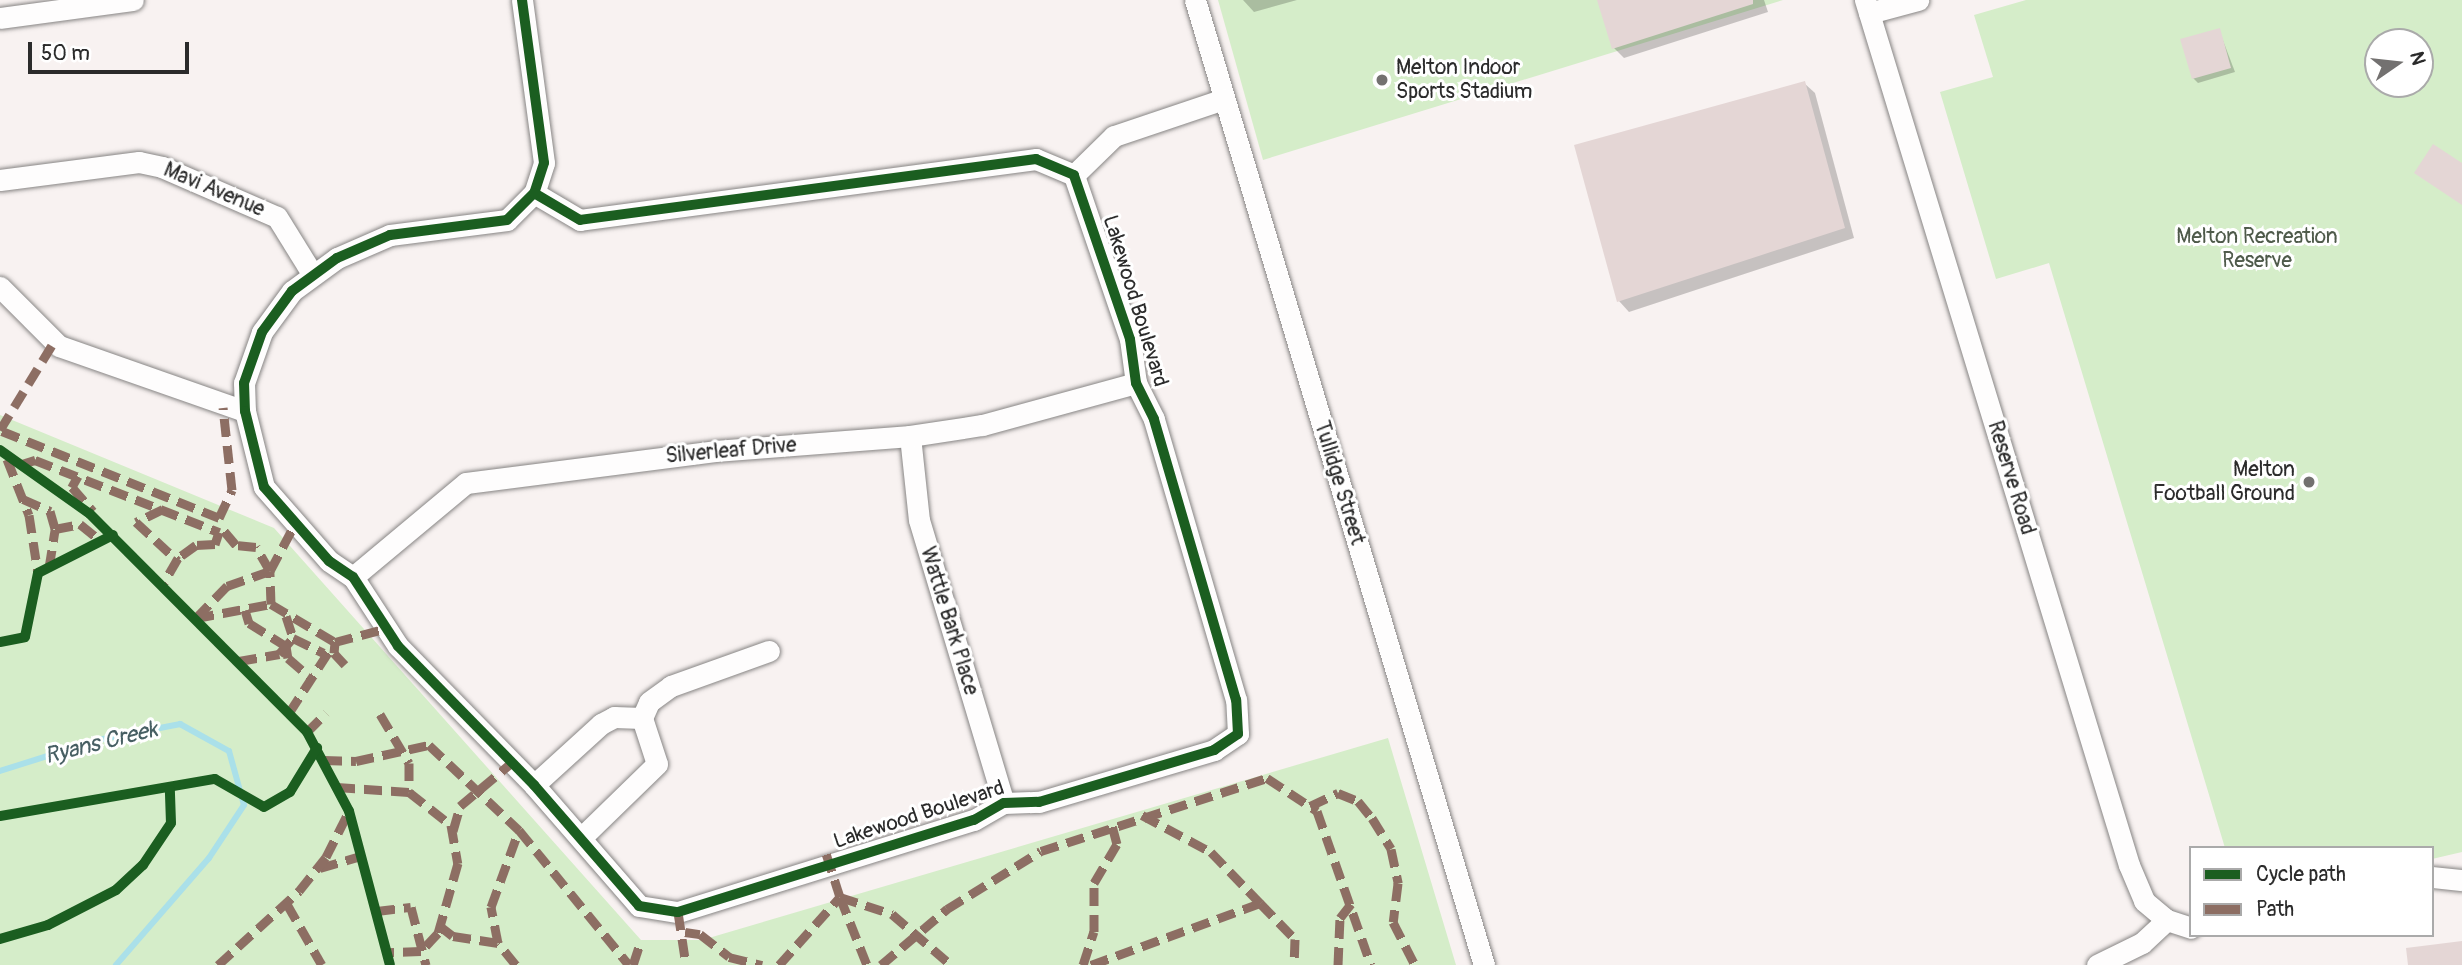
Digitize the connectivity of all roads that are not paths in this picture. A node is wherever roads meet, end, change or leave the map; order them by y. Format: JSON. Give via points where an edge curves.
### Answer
{"nodes":[{"id":1,"x":132,"y":0,"type":"edge"},
{"id":2,"x":522,"y":0,"type":"edge"},
{"id":3,"x":1195,"y":0,"type":"edge"},
{"id":4,"x":1918,"y":0,"type":"edge"},
{"id":5,"x":48,"y":6,"type":"edge"},
{"id":6,"x":1867,"y":6,"type":"edge"},
{"id":7,"x":0,"y":18,"type":"edge"},
{"id":8,"x":1224,"y":99,"type":"junction"},
{"id":9,"x":1074,"y":175,"type":"junction"},
{"id":10,"x":0,"y":180,"type":"edge"},
{"id":11,"x":534,"y":193,"type":"junction"},
{"id":12,"x":313,"y":275,"type":"junction"},
{"id":13,"x":0,"y":287,"type":"edge"},
{"id":14,"x":1136,"y":383,"type":"junction"},
{"id":15,"x":245,"y":411,"type":"junction"},
{"id":16,"x":910,"y":436,"type":"junction"},
{"id":17,"x":353,"y":577,"type":"junction"},
{"id":18,"x":769,"y":651,"type":"dead end"},
{"id":19,"x":642,"y":718,"type":"junction"},
{"id":20,"x":534,"y":785,"type":"junction"},
{"id":21,"x":1004,"y":803,"type":"junction"},
{"id":22,"x":582,"y":837,"type":"junction"},
{"id":23,"x":2434,"y":877,"type":"edge"},
{"id":24,"x":2462,"y":880,"type":"edge"},
{"id":25,"x":2166,"y":920,"type":"junction"},
{"id":26,"x":2189,"y":927,"type":"edge"},
{"id":27,"x":1484,"y":965,"type":"edge"},
{"id":28,"x":2097,"y":965,"type":"edge"}],
"edges":[{"from":1,"to":5,"type":"street"},
{"from":2,"to":11,"type":"street","via":[[544,163]]},
{"from":3,"to":8,"type":"street","name":"Tullidge Street"},
{"from":4,"to":6,"type":"street"},
{"from":5,"to":7,"type":"street"},
{"from":6,"to":25,"type":"street","name":"Reserve Road","via":[[2129,865],[2144,901]]},
{"from":8,"to":9,"type":"street","via":[[1114,136]]},
{"from":8,"to":27,"type":"street","name":"Tullidge Street"},
{"from":9,"to":11,"type":"street","via":[[1036,159],[580,220]]},
{"from":9,"to":14,"type":"street","name":"Lakewood Boulevard","via":[[1130,340]]},
{"from":10,"to":12,"type":"street","name":"Mavi Avenue","via":[[139,162],[162,167],[277,217]]},
{"from":11,"to":12,"type":"street","name":"Lakewood Boulevard","via":[[507,220],[390,235]]},
{"from":12,"to":15,"type":"street","name":"Lakewood Boulevard","via":[[292,291],[262,332],[244,383]]},
{"from":13,"to":15,"type":"street","via":[[59,346],[211,404]]},
{"from":14,"to":16,"type":"street","name":"Silverleaf Drive","via":[[982,425]]},
{"from":14,"to":21,"type":"street","name":"Lakewood Boulevard","via":[[1154,419],[1228,674],[1238,734],[1214,750],[1039,802]]},
{"from":15,"to":17,"type":"street","name":"Lakewood Boulevard","via":[[264,487],[329,561]]},
{"from":16,"to":17,"type":"street","name":"Silverleaf Drive","via":[[715,451],[467,483]]},
{"from":16,"to":21,"type":"street","name":"Wattle Bark Place","via":[[919,520]]},
{"from":17,"to":20,"type":"street","name":"Lakewood Boulevard","via":[[398,646]]},
{"from":18,"to":19,"type":"street","via":[[671,686],[649,702]]},
{"from":19,"to":20,"type":"street","via":[[614,717],[601,724]]},
{"from":19,"to":22,"type":"street","via":[[657,764]]},
{"from":20,"to":22,"type":"street","name":"Lakewood Boulevard"},
{"from":21,"to":22,"type":"street","name":"Lakewood Boulevard","via":[[974,820],[678,912],[639,906]]},
{"from":23,"to":24,"type":"street"},
{"from":25,"to":26,"type":"street","name":"Reserve Road"},
{"from":25,"to":28,"type":"street","via":[[2142,943]]}]}
